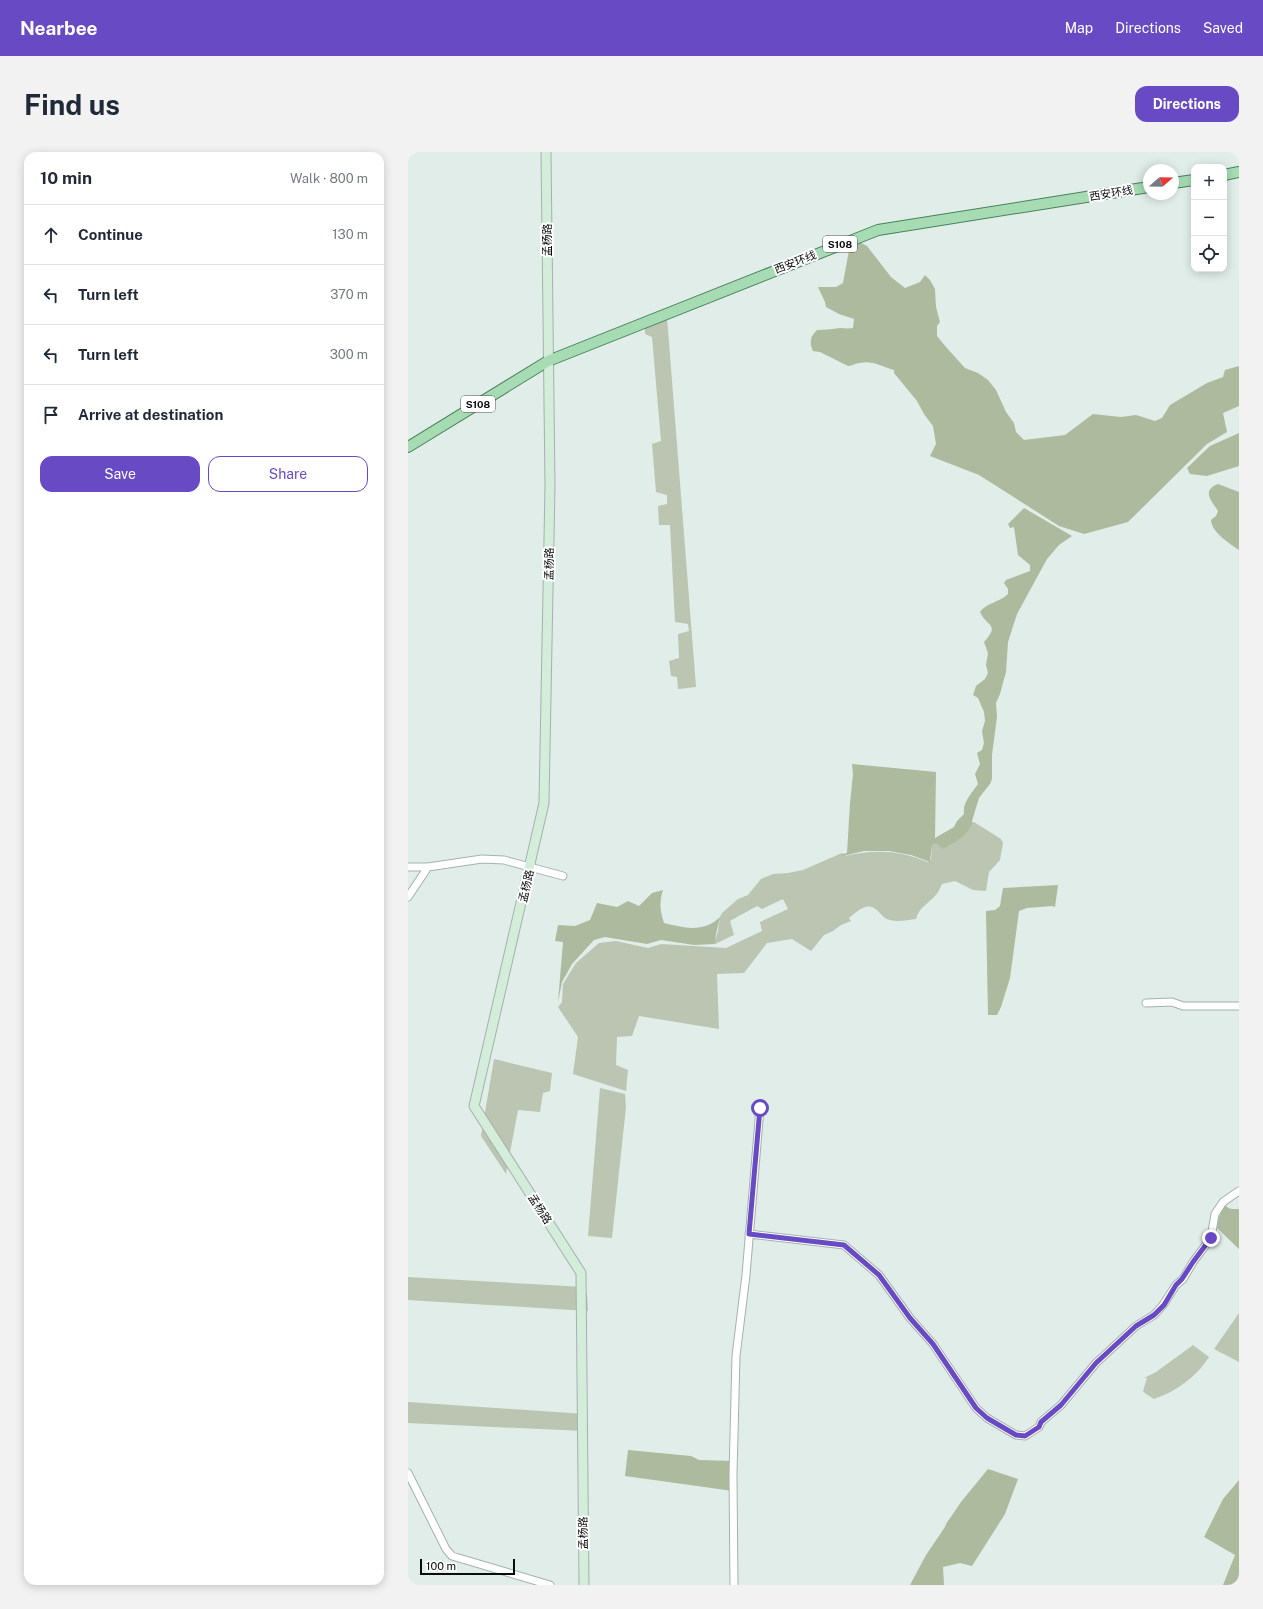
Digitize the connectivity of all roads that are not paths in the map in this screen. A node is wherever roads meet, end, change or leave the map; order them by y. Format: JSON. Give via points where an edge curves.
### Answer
{"nodes":[{"id":1,"x":546,"y":152,"type":"edge"},
{"id":2,"x":1239,"y":172,"type":"edge"},
{"id":3,"x":1227,"y":174,"type":"edge"},
{"id":4,"x":1191,"y":180,"type":"edge"},
{"id":5,"x":1179,"y":182,"type":"edge"},
{"id":6,"x":1143,"y":188,"type":"edge"},
{"id":7,"x":548,"y":361,"type":"junction"},
{"id":8,"x":408,"y":447,"type":"edge"},
{"id":9,"x":408,"y":867,"type":"edge"},
{"id":10,"x":428,"y":867,"type":"junction"},
{"id":11,"x":530,"y":867,"type":"junction"},
{"id":12,"x":563,"y":876,"type":"dead end"},
{"id":13,"x":408,"y":897,"type":"edge"},
{"id":14,"x":1146,"y":1003,"type":"dead end"},
{"id":15,"x":1239,"y":1006,"type":"edge"},
{"id":16,"x":760,"y":1108,"type":"dead end"},
{"id":17,"x":1239,"y":1191,"type":"edge"},
{"id":18,"x":749,"y":1234,"type":"junction"},
{"id":19,"x":408,"y":1472,"type":"edge"},
{"id":20,"x":550,"y":1585,"type":"edge"},
{"id":21,"x":584,"y":1585,"type":"edge"},
{"id":22,"x":734,"y":1585,"type":"edge"}],
"edges":[{"from":1,"to":7,"type":"main road","name":"孟杨路"},
{"from":2,"to":3,"type":"main road"},
{"from":4,"to":5,"type":"main road"},
{"from":6,"to":7,"type":"main road","name":"西安环线","number":"S108","via":[[878,230]]},
{"from":7,"to":8,"type":"main road","number":"S108"},
{"from":7,"to":11,"type":"main road","name":"孟杨路","via":[[550,485],[544,803]]},
{"from":9,"to":10,"type":"street"},
{"from":10,"to":11,"type":"street","via":[[482,859],[504,860]]},
{"from":10,"to":13,"type":"street"},
{"from":11,"to":12,"type":"street"},
{"from":11,"to":21,"type":"main road","name":"孟杨路","via":[[474,1106],[581,1273]]},
{"from":14,"to":15,"type":"street"},
{"from":16,"to":18,"type":"street"},
{"from":17,"to":18,"type":"street","via":[[1223,1202],[1215,1214],[1211,1238],[1164,1305],[1136,1326],[1096,1363],[1061,1405],[1041,1422],[1039,1427],[1025,1436],[1016,1435],[987,1418],[976,1408],[933,1344],[910,1318],[879,1275],[844,1245]]},
{"from":18,"to":22,"type":"street","via":[[736,1356]]},
{"from":19,"to":20,"type":"street","via":[[446,1549],[452,1556]]}]}
